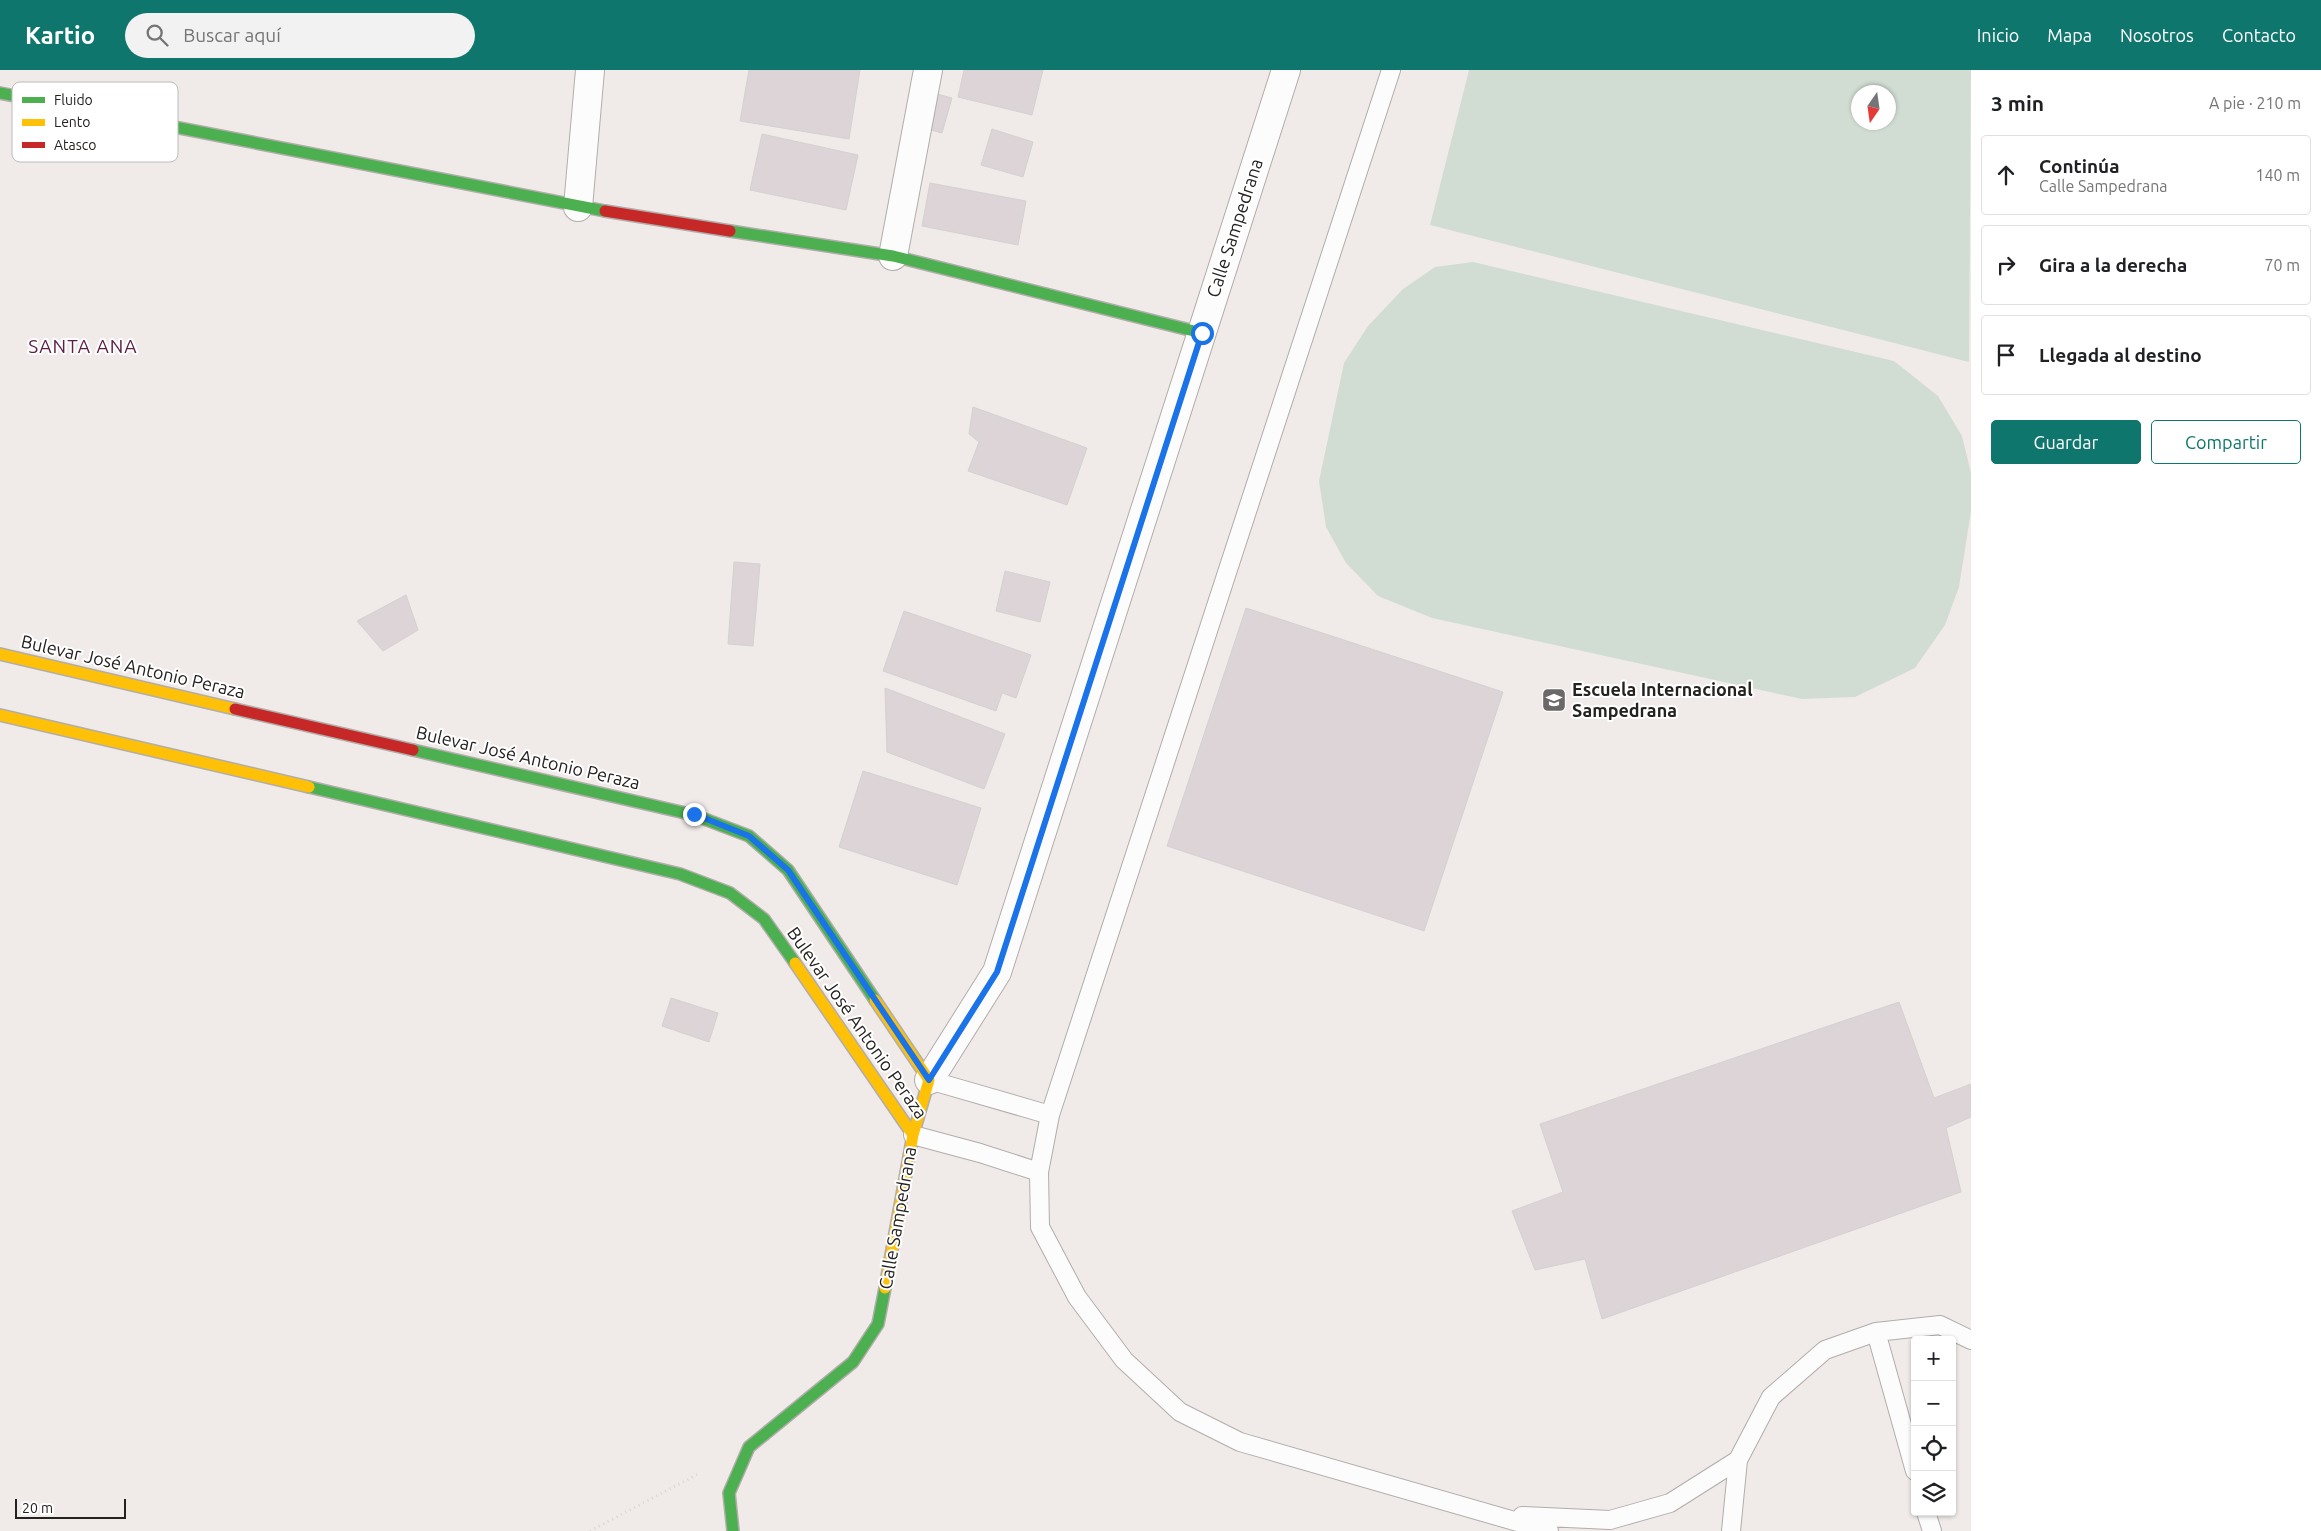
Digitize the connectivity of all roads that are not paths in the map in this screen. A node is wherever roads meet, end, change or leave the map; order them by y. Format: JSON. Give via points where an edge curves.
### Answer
{"nodes":[{"id":1,"x":590,"y":70,"type":"edge"},
{"id":2,"x":928,"y":70,"type":"edge"},
{"id":3,"x":1286,"y":70,"type":"edge"},
{"id":4,"x":1391,"y":70,"type":"edge"},
{"id":5,"x":178,"y":128,"type":"edge"},
{"id":6,"x":578,"y":207,"type":"junction"},
{"id":7,"x":893,"y":256,"type":"junction"},
{"id":8,"x":1202,"y":333,"type":"junction"},
{"id":9,"x":0,"y":654,"type":"edge"},
{"id":10,"x":0,"y":715,"type":"edge"},
{"id":11,"x":929,"y":1080,"type":"junction"},
{"id":12,"x":1050,"y":1115,"type":"junction"},
{"id":13,"x":913,"y":1135,"type":"junction"},
{"id":14,"x":1040,"y":1172,"type":"junction"},
{"id":15,"x":1876,"y":1332,"type":"junction"},
{"id":16,"x":1971,"y":1340,"type":"edge"},
{"id":17,"x":1911,"y":1456,"type":"edge"},
{"id":18,"x":1738,"y":1460,"type":"junction"},
{"id":19,"x":1497,"y":1515,"type":"junction"},
{"id":20,"x":1927,"y":1516,"type":"edge"},
{"id":21,"x":733,"y":1531,"type":"edge"},
{"id":22,"x":1549,"y":1531,"type":"edge"},
{"id":23,"x":1731,"y":1531,"type":"edge"},
{"id":24,"x":1932,"y":1531,"type":"edge"}],
"edges":[{"from":1,"to":6,"type":"street"},
{"from":2,"to":7,"type":"street"},
{"from":3,"to":8,"type":"street","name":"Calle Sampedrana"},
{"from":4,"to":12,"type":"lane"},
{"from":5,"to":6,"type":"street"},
{"from":6,"to":7,"type":"street"},
{"from":7,"to":8,"type":"street"},
{"from":8,"to":11,"type":"street","name":"Calle Sampedrana","via":[[997,972]]},
{"from":9,"to":11,"type":"street","name":"Bulevar José Antonio Peraza","via":[[694,814],[749,836],[788,870]]},
{"from":10,"to":13,"type":"street","name":"Bulevar José Antonio Peraza","via":[[670,872],[730,892],[764,919]]},
{"from":11,"to":12,"type":"lane"},
{"from":11,"to":13,"type":"street","name":"Calle Sampedrana"},
{"from":12,"to":14,"type":"lane"},
{"from":13,"to":14,"type":"lane"},
{"from":13,"to":21,"type":"street","name":"Calle Sampedrana","via":[[878,1324],[853,1362],[749,1447],[729,1493]]},
{"from":14,"to":19,"type":"lane","via":[[1040,1227],[1077,1297],[1124,1360],[1180,1412],[1240,1442]]},
{"from":15,"to":16,"type":"lane","via":[[1940,1325]]},
{"from":15,"to":17,"type":"lane"},
{"from":15,"to":18,"type":"lane","via":[[1825,1350],[1771,1397]]},
{"from":18,"to":19,"type":"lane","via":[[1670,1503],[1610,1520]]},
{"from":18,"to":23,"type":"lane"},
{"from":19,"to":22,"type":"lane"},
{"from":20,"to":24,"type":"lane"}]}
